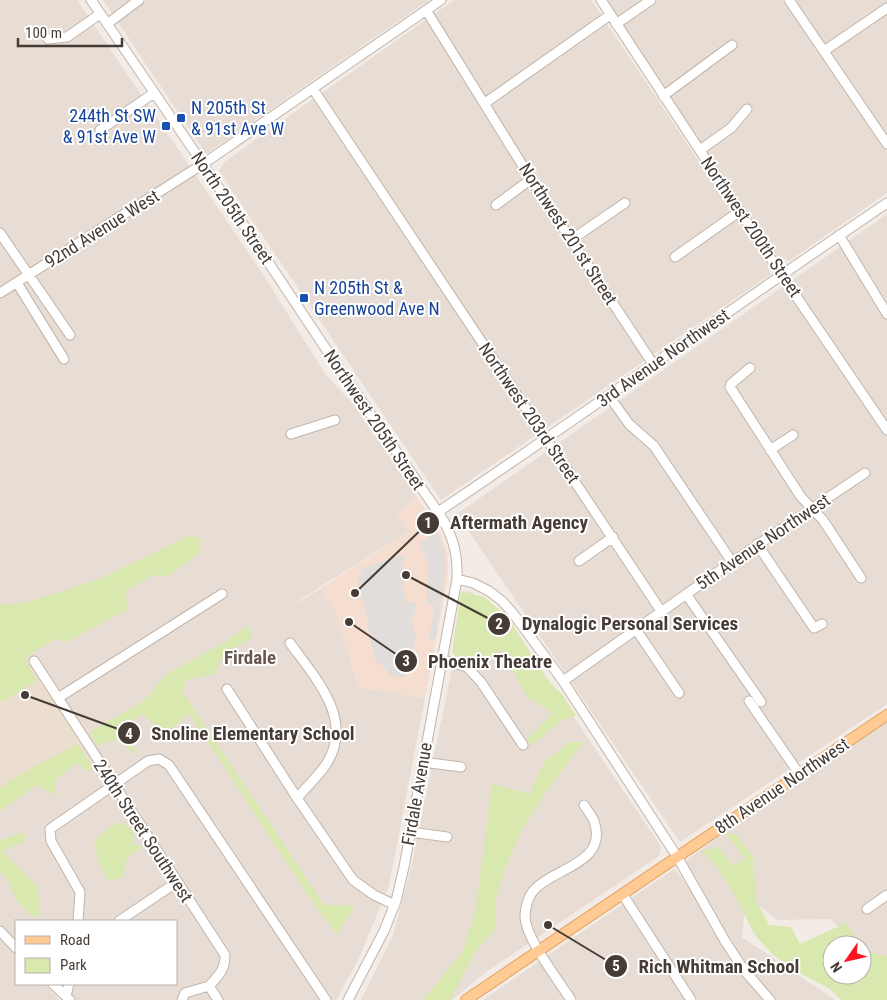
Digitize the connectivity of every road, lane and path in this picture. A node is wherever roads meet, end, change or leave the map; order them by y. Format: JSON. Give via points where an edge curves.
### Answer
{"nodes":[{"id":1,"x":91,"y":0,"type":"edge"},
{"id":2,"x":139,"y":0,"type":"edge"},
{"id":3,"x":441,"y":0,"type":"edge"},
{"id":4,"x":601,"y":0,"type":"edge"},
{"id":5,"x":651,"y":0,"type":"edge"},
{"id":6,"x":790,"y":0,"type":"edge"},
{"id":7,"x":887,"y":8,"type":"edge"},
{"id":8,"x":426,"y":10,"type":"junction"},
{"id":9,"x":100,"y":14,"type":"junction"},
{"id":10,"x":610,"y":15,"type":"junction"},
{"id":11,"x":107,"y":24,"type":"junction"},
{"id":12,"x":616,"y":24,"type":"junction"},
{"id":13,"x":48,"y":39,"type":"dead end"},
{"id":14,"x":732,"y":45,"type":"dead end"},
{"id":15,"x":824,"y":52,"type":"junction"},
{"id":16,"x":313,"y":89,"type":"junction"},
{"id":17,"x":154,"y":93,"type":"junction"},
{"id":18,"x":663,"y":96,"type":"junction"},
{"id":19,"x":485,"y":103,"type":"junction"},
{"id":20,"x":747,"y":109,"type":"dead end"},
{"id":21,"x":100,"y":130,"type":"dead end"},
{"id":22,"x":887,"y":144,"type":"edge"},
{"id":23,"x":700,"y":150,"type":"junction"},
{"id":24,"x":203,"y":164,"type":"junction"},
{"id":25,"x":531,"y":179,"type":"junction"},
{"id":26,"x":887,"y":202,"type":"edge"},
{"id":27,"x":625,"y":203,"type":"dead end"},
{"id":28,"x":496,"y":205,"type":"dead end"},
{"id":29,"x":740,"y":211,"type":"junction"},
{"id":30,"x":0,"y":233,"type":"edge"},
{"id":31,"x":839,"y":235,"type":"junction"},
{"id":32,"x":571,"y":240,"type":"junction"},
{"id":33,"x":675,"y":257,"type":"dead end"},
{"id":34,"x":781,"y":274,"type":"junction"},
{"id":35,"x":30,"y":275,"type":"junction"},
{"id":36,"x":17,"y":283,"type":"junction"},
{"id":37,"x":0,"y":293,"type":"edge"},
{"id":38,"x":887,"y":314,"type":"edge"},
{"id":39,"x":70,"y":336,"type":"dead end"},
{"id":40,"x":322,"y":343,"type":"joint"},
{"id":41,"x":64,"y":359,"type":"dead end"},
{"id":42,"x":653,"y":364,"type":"junction"},
{"id":43,"x":750,"y":368,"type":"dead end"},
{"id":44,"x":609,"y":396,"type":"junction"},
{"id":45,"x":335,"y":420,"type":"dead end"},
{"id":46,"x":887,"y":430,"type":"edge"},
{"id":47,"x":291,"y":434,"type":"dead end"},
{"id":48,"x":793,"y":435,"type":"dead end"},
{"id":49,"x":546,"y":438,"type":"junction"},
{"id":50,"x":770,"y":450,"type":"junction"},
{"id":51,"x":865,"y":473,"type":"dead end"},
{"id":52,"x":812,"y":508,"type":"junction"},
{"id":53,"x":438,"y":512,"type":"junction"},
{"id":54,"x":613,"y":537,"type":"junction"},
{"id":55,"x":758,"y":544,"type":"junction"},
{"id":56,"x":579,"y":561,"type":"dead end"},
{"id":57,"x":732,"y":562,"type":"junction"},
{"id":58,"x":861,"y":578,"type":"dead end"},
{"id":59,"x":457,"y":579,"type":"junction"},
{"id":60,"x":222,"y":594,"type":"dead end"},
{"id":61,"x":686,"y":594,"type":"junction"},
{"id":62,"x":661,"y":611,"type":"junction"},
{"id":63,"x":822,"y":624,"type":"dead end"},
{"id":64,"x":637,"y":631,"type":"junction"},
{"id":65,"x":290,"y":643,"type":"dead end"},
{"id":66,"x":442,"y":659,"type":"junction"},
{"id":67,"x":34,"y":662,"type":"dead end"},
{"id":68,"x":563,"y":681,"type":"junction"},
{"id":69,"x":227,"y":689,"type":"dead end"},
{"id":70,"x":679,"y":693,"type":"dead end"},
{"id":71,"x":58,"y":698,"type":"junction"},
{"id":72,"x":749,"y":701,"type":"dead end"},
{"id":73,"x":761,"y":702,"type":"dead end"},
{"id":74,"x":887,"y":715,"type":"edge"},
{"id":75,"x":523,"y":745,"type":"dead end"},
{"id":76,"x":423,"y":762,"type":"junction"},
{"id":77,"x":461,"y":767,"type":"dead end"},
{"id":78,"x":800,"y":775,"type":"junction"},
{"id":79,"x":113,"y":786,"type":"junction"},
{"id":80,"x":297,"y":798,"type":"junction"},
{"id":81,"x":584,"y":805,"type":"dead end"},
{"id":82,"x":410,"y":832,"type":"junction"},
{"id":83,"x":447,"y":838,"type":"dead end"},
{"id":84,"x":678,"y":858,"type":"junction"},
{"id":85,"x":177,"y":882,"type":"junction"},
{"id":86,"x":623,"y":895,"type":"junction"},
{"id":87,"x":887,"y":895,"type":"edge"},
{"id":88,"x":395,"y":905,"type":"junction"},
{"id":89,"x":867,"y":909,"type":"dead end"},
{"id":90,"x":78,"y":920,"type":"edge"},
{"id":91,"x":120,"y":920,"type":"edge"},
{"id":92,"x":0,"y":931,"type":"edge"},
{"id":93,"x":15,"y":947,"type":"edge"},
{"id":94,"x":540,"y":951,"type":"junction"},
{"id":95,"x":54,"y":985,"type":"edge"},
{"id":96,"x":69,"y":985,"type":"edge"},
{"id":97,"x":209,"y":986,"type":"junction"},
{"id":98,"x":68,"y":998,"type":"edge"},
{"id":99,"x":182,"y":1000,"type":"edge"},
{"id":100,"x":218,"y":1000,"type":"edge"},
{"id":101,"x":326,"y":1000,"type":"edge"},
{"id":102,"x":348,"y":1000,"type":"edge"},
{"id":103,"x":466,"y":1000,"type":"edge"},
{"id":104,"x":571,"y":1000,"type":"edge"},
{"id":105,"x":691,"y":1000,"type":"edge"},
{"id":106,"x":770,"y":1000,"type":"edge"}],
"edges":[{"from":1,"to":9,"type":"street","name":"North 205th Street"},
{"from":2,"to":11,"type":"street"},
{"from":3,"to":8,"type":"street","name":"92nd Avenue West"},
{"from":4,"to":10,"type":"street","name":"Northwest 200th Street"},
{"from":5,"to":12,"type":"street"},
{"from":6,"to":15,"type":"street"},
{"from":7,"to":15,"type":"street"},
{"from":8,"to":16,"type":"street","name":"92nd Avenue West"},
{"from":8,"to":19,"type":"street","name":"Northwest 201st Street"},
{"from":9,"to":11,"type":"street","name":"North 205th Street"},
{"from":9,"to":13,"type":"street","via":[[67,38]]},
{"from":10,"to":12,"type":"street","name":"Northwest 200th Street"},
{"from":10,"to":19,"type":"street"},
{"from":11,"to":17,"type":"street","name":"North 205th Street"},
{"from":12,"to":18,"type":"street","name":"Northwest 200th Street"},
{"from":14,"to":18,"type":"street"},
{"from":15,"to":22,"type":"street"},
{"from":16,"to":24,"type":"street","name":"92nd Avenue West"},
{"from":16,"to":49,"type":"street","name":"Northwest 203rd Street"},
{"from":17,"to":21,"type":"street"},
{"from":17,"to":24,"type":"street","name":"North 205th Street"},
{"from":18,"to":23,"type":"street","name":"Northwest 200th Street"},
{"from":19,"to":25,"type":"street","name":"Northwest 201st Street"},
{"from":20,"to":23,"type":"street","via":[[731,128]]},
{"from":23,"to":29,"type":"street","name":"Northwest 200th Street"},
{"from":24,"to":35,"type":"street","name":"92nd Avenue West"},
{"from":24,"to":40,"type":"street","name":"North 205th Street"},
{"from":25,"to":28,"type":"street"},
{"from":25,"to":32,"type":"street","name":"Northwest 201st Street"},
{"from":26,"to":31,"type":"street","name":"3rd Avenue Northwest"},
{"from":27,"to":32,"type":"street"},
{"from":29,"to":33,"type":"street"},
{"from":29,"to":34,"type":"street","name":"Northwest 200th Street"},
{"from":30,"to":35,"type":"street"},
{"from":31,"to":34,"type":"street","name":"3rd Avenue Northwest"},
{"from":31,"to":38,"type":"street"},
{"from":32,"to":42,"type":"street","name":"Northwest 201st Street"},
{"from":34,"to":42,"type":"street","name":"3rd Avenue Northwest"},
{"from":34,"to":46,"type":"street","name":"Northwest 200th Street"},
{"from":35,"to":36,"type":"street","name":"92nd Avenue West"},
{"from":35,"to":39,"type":"street"},
{"from":36,"to":37,"type":"street","name":"92nd Avenue West"},
{"from":36,"to":41,"type":"street"},
{"from":40,"to":53,"type":"street","name":"Northwest 205th Street"},
{"from":42,"to":44,"type":"street","name":"3rd Avenue Northwest"},
{"from":43,"to":50,"type":"street","via":[[730,387]]},
{"from":44,"to":49,"type":"street","name":"3rd Avenue Northwest"},
{"from":44,"to":57,"type":"street","via":[[629,424],[654,446]]},
{"from":45,"to":47,"type":"street"},
{"from":48,"to":50,"type":"street"},
{"from":49,"to":53,"type":"street","name":"3rd Avenue Northwest"},
{"from":49,"to":54,"type":"street","name":"Northwest 203rd Street"},
{"from":50,"to":52,"type":"street"},
{"from":51,"to":52,"type":"street","name":"5th Avenue Northwest"},
{"from":52,"to":55,"type":"street","name":"5th Avenue Northwest"},
{"from":52,"to":58,"type":"street","via":[[824,520]]},
{"from":53,"to":59,"type":"street","name":"Northwest 205th Street","via":[[456,549]]},
{"from":54,"to":56,"type":"street"},
{"from":54,"to":62,"type":"street","name":"Northwest 203rd Street"},
{"from":55,"to":57,"type":"street","name":"5th Avenue Northwest"},
{"from":55,"to":63,"type":"street","via":[[814,628]]},
{"from":57,"to":61,"type":"street","name":"5th Avenue Northwest"},
{"from":59,"to":66,"type":"street","name":"Firdale Avenue"},
{"from":59,"to":68,"type":"street","via":[[473,583],[502,601]]},
{"from":60,"to":71,"type":"street"},
{"from":61,"to":62,"type":"street","name":"5th Avenue Northwest"},
{"from":61,"to":73,"type":"street"},
{"from":62,"to":64,"type":"street","name":"5th Avenue Northwest"},
{"from":64,"to":68,"type":"street","name":"5th Avenue Northwest"},
{"from":64,"to":70,"type":"street"},
{"from":65,"to":80,"type":"street","via":[[325,692],[333,708],[337,730],[326,765]]},
{"from":66,"to":75,"type":"street","via":[[467,667],[481,682]]},
{"from":66,"to":76,"type":"street","name":"Firdale Avenue"},
{"from":67,"to":71,"type":"street","name":"240th Street Southwest"},
{"from":68,"to":84,"type":"street"},
{"from":69,"to":80,"type":"street"},
{"from":71,"to":79,"type":"street","name":"240th Street Southwest"},
{"from":72,"to":78,"type":"street"},
{"from":74,"to":78,"type":"main road","name":"8th Avenue Northwest"},
{"from":76,"to":77,"type":"street"},
{"from":76,"to":82,"type":"street","name":"Firdale Avenue"},
{"from":78,"to":84,"type":"main road","name":"8th Avenue Northwest"},
{"from":79,"to":85,"type":"street","name":"240th Street Southwest"},
{"from":79,"to":90,"type":"street","via":[[50,830],[51,841],[80,892]]},
{"from":79,"to":101,"type":"street","via":[[148,761],[159,759],[169,765]]},
{"from":80,"to":88,"type":"street","via":[[353,880]]},
{"from":81,"to":94,"type":"street","via":[[596,828],[591,851],[575,866],[540,885],[527,902],[527,928]]},
{"from":82,"to":83,"type":"street"},
{"from":82,"to":88,"type":"street","name":"Firdale Avenue"},
{"from":84,"to":86,"type":"main road","name":"8th Avenue Northwest"},
{"from":84,"to":106,"type":"street","via":[[725,941]]},
{"from":85,"to":91,"type":"street"},
{"from":85,"to":97,"type":"street","name":"240th Street Southwest","via":[[225,954],[225,964]]},
{"from":86,"to":94,"type":"main road","name":"8th Avenue Northwest"},
{"from":86,"to":105,"type":"street"},
{"from":87,"to":89,"type":"street"},
{"from":88,"to":102,"type":"street","name":"Firdale Avenue"},
{"from":92,"to":93,"type":"street"},
{"from":94,"to":103,"type":"main road","name":"8th Avenue Northwest"},
{"from":94,"to":104,"type":"street"},
{"from":95,"to":98,"type":"street"},
{"from":96,"to":98,"type":"street"},
{"from":97,"to":99,"type":"street","via":[[185,993]]},
{"from":97,"to":100,"type":"street"}]}
